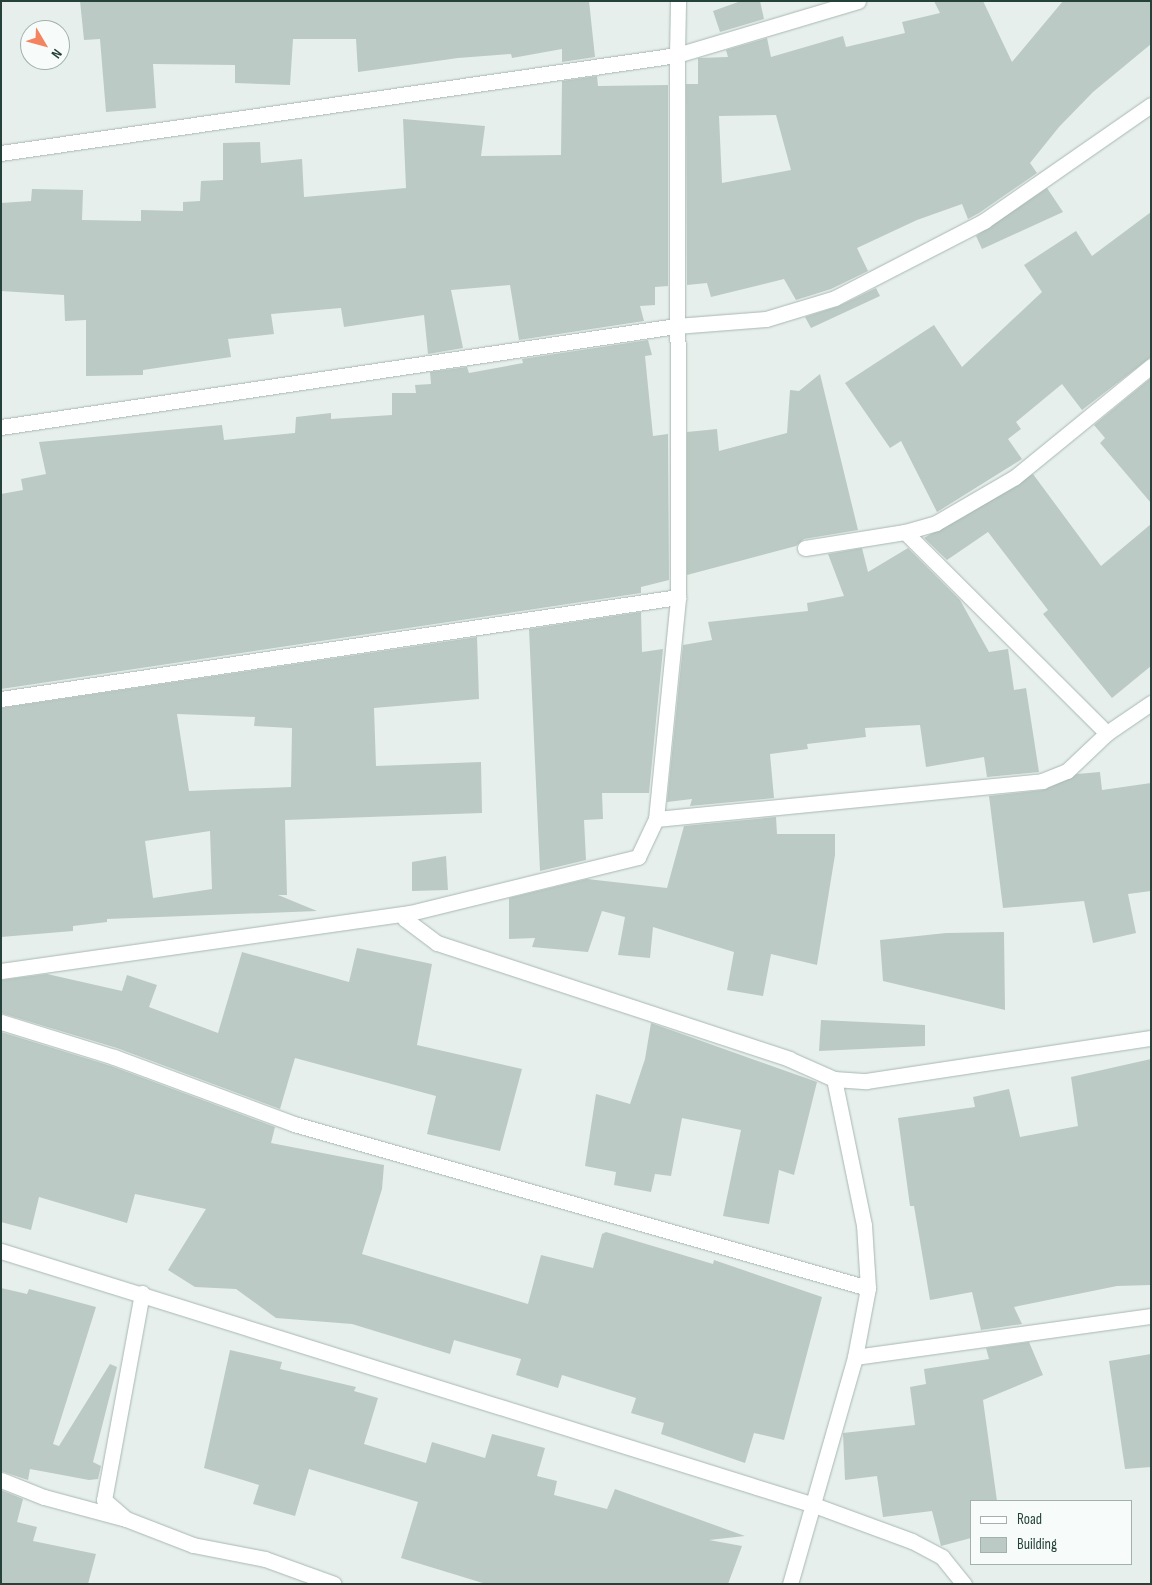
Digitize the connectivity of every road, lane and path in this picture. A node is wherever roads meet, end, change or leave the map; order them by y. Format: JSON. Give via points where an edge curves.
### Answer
{"nodes":[{"id":1,"x":678,"y":1,"type":"edge"},
{"id":2,"x":858,"y":1,"type":"edge"},
{"id":3,"x":677,"y":55,"type":"junction"},
{"id":4,"x":1151,"y":105,"type":"edge"},
{"id":5,"x":1,"y":154,"type":"edge"},
{"id":6,"x":676,"y":326,"type":"junction"},
{"id":7,"x":1151,"y":366,"type":"edge"},
{"id":8,"x":1,"y":428,"type":"edge"},
{"id":9,"x":905,"y":532,"type":"junction"},
{"id":10,"x":805,"y":548,"type":"dead end"},
{"id":11,"x":678,"y":597,"type":"junction"},
{"id":12,"x":1,"y":699,"type":"edge"},
{"id":13,"x":1151,"y":703,"type":"edge"},
{"id":14,"x":1107,"y":733,"type":"junction"},
{"id":15,"x":656,"y":818,"type":"junction"},
{"id":16,"x":410,"y":913,"type":"junction"},
{"id":17,"x":1,"y":971,"type":"edge"},
{"id":18,"x":1,"y":1022,"type":"edge"},
{"id":19,"x":1151,"y":1038,"type":"edge"},
{"id":20,"x":834,"y":1079,"type":"junction"},
{"id":21,"x":1,"y":1251,"type":"edge"},
{"id":22,"x":868,"y":1288,"type":"junction"},
{"id":23,"x":142,"y":1293,"type":"junction"},
{"id":24,"x":1151,"y":1316,"type":"edge"},
{"id":25,"x":855,"y":1357,"type":"junction"},
{"id":26,"x":1,"y":1480,"type":"edge"},
{"id":27,"x":814,"y":1506,"type":"junction"},
{"id":28,"x":126,"y":1520,"type":"junction"},
{"id":29,"x":334,"y":1584,"type":"edge"},
{"id":30,"x":790,"y":1584,"type":"edge"},
{"id":31,"x":964,"y":1584,"type":"edge"}],
"edges":[{"from":1,"to":3,"type":"street"},
{"from":2,"to":3,"type":"street"},
{"from":3,"to":5,"type":"street"},
{"from":3,"to":6,"type":"street"},
{"from":4,"to":6,"type":"street","via":[[984,221],[835,298],[766,319]]},
{"from":6,"to":8,"type":"street"},
{"from":6,"to":11,"type":"street"},
{"from":7,"to":9,"type":"street","via":[[1015,477],[936,522]]},
{"from":9,"to":10,"type":"street"},
{"from":9,"to":14,"type":"street"},
{"from":11,"to":12,"type":"street"},
{"from":11,"to":15,"type":"street"},
{"from":13,"to":14,"type":"street"},
{"from":14,"to":15,"type":"street","via":[[1067,771],[1042,781]]},
{"from":15,"to":16,"type":"street","via":[[638,857]]},
{"from":16,"to":17,"type":"street"},
{"from":16,"to":20,"type":"street","via":[[405,919],[438,942],[788,1059]]},
{"from":18,"to":22,"type":"street","via":[[114,1057],[294,1124]]},
{"from":19,"to":20,"type":"street","via":[[866,1081]]},
{"from":20,"to":22,"type":"street","via":[[864,1225]]},
{"from":21,"to":23,"type":"street"},
{"from":22,"to":25,"type":"street"},
{"from":23,"to":27,"type":"street"},
{"from":23,"to":28,"type":"street","via":[[104,1500]]},
{"from":24,"to":25,"type":"street"},
{"from":25,"to":27,"type":"street"},
{"from":26,"to":28,"type":"street","via":[[44,1497]]},
{"from":27,"to":30,"type":"street"},
{"from":27,"to":31,"type":"street","via":[[912,1541],[942,1557]]},
{"from":28,"to":29,"type":"street","via":[[193,1545],[265,1559]]}]}
